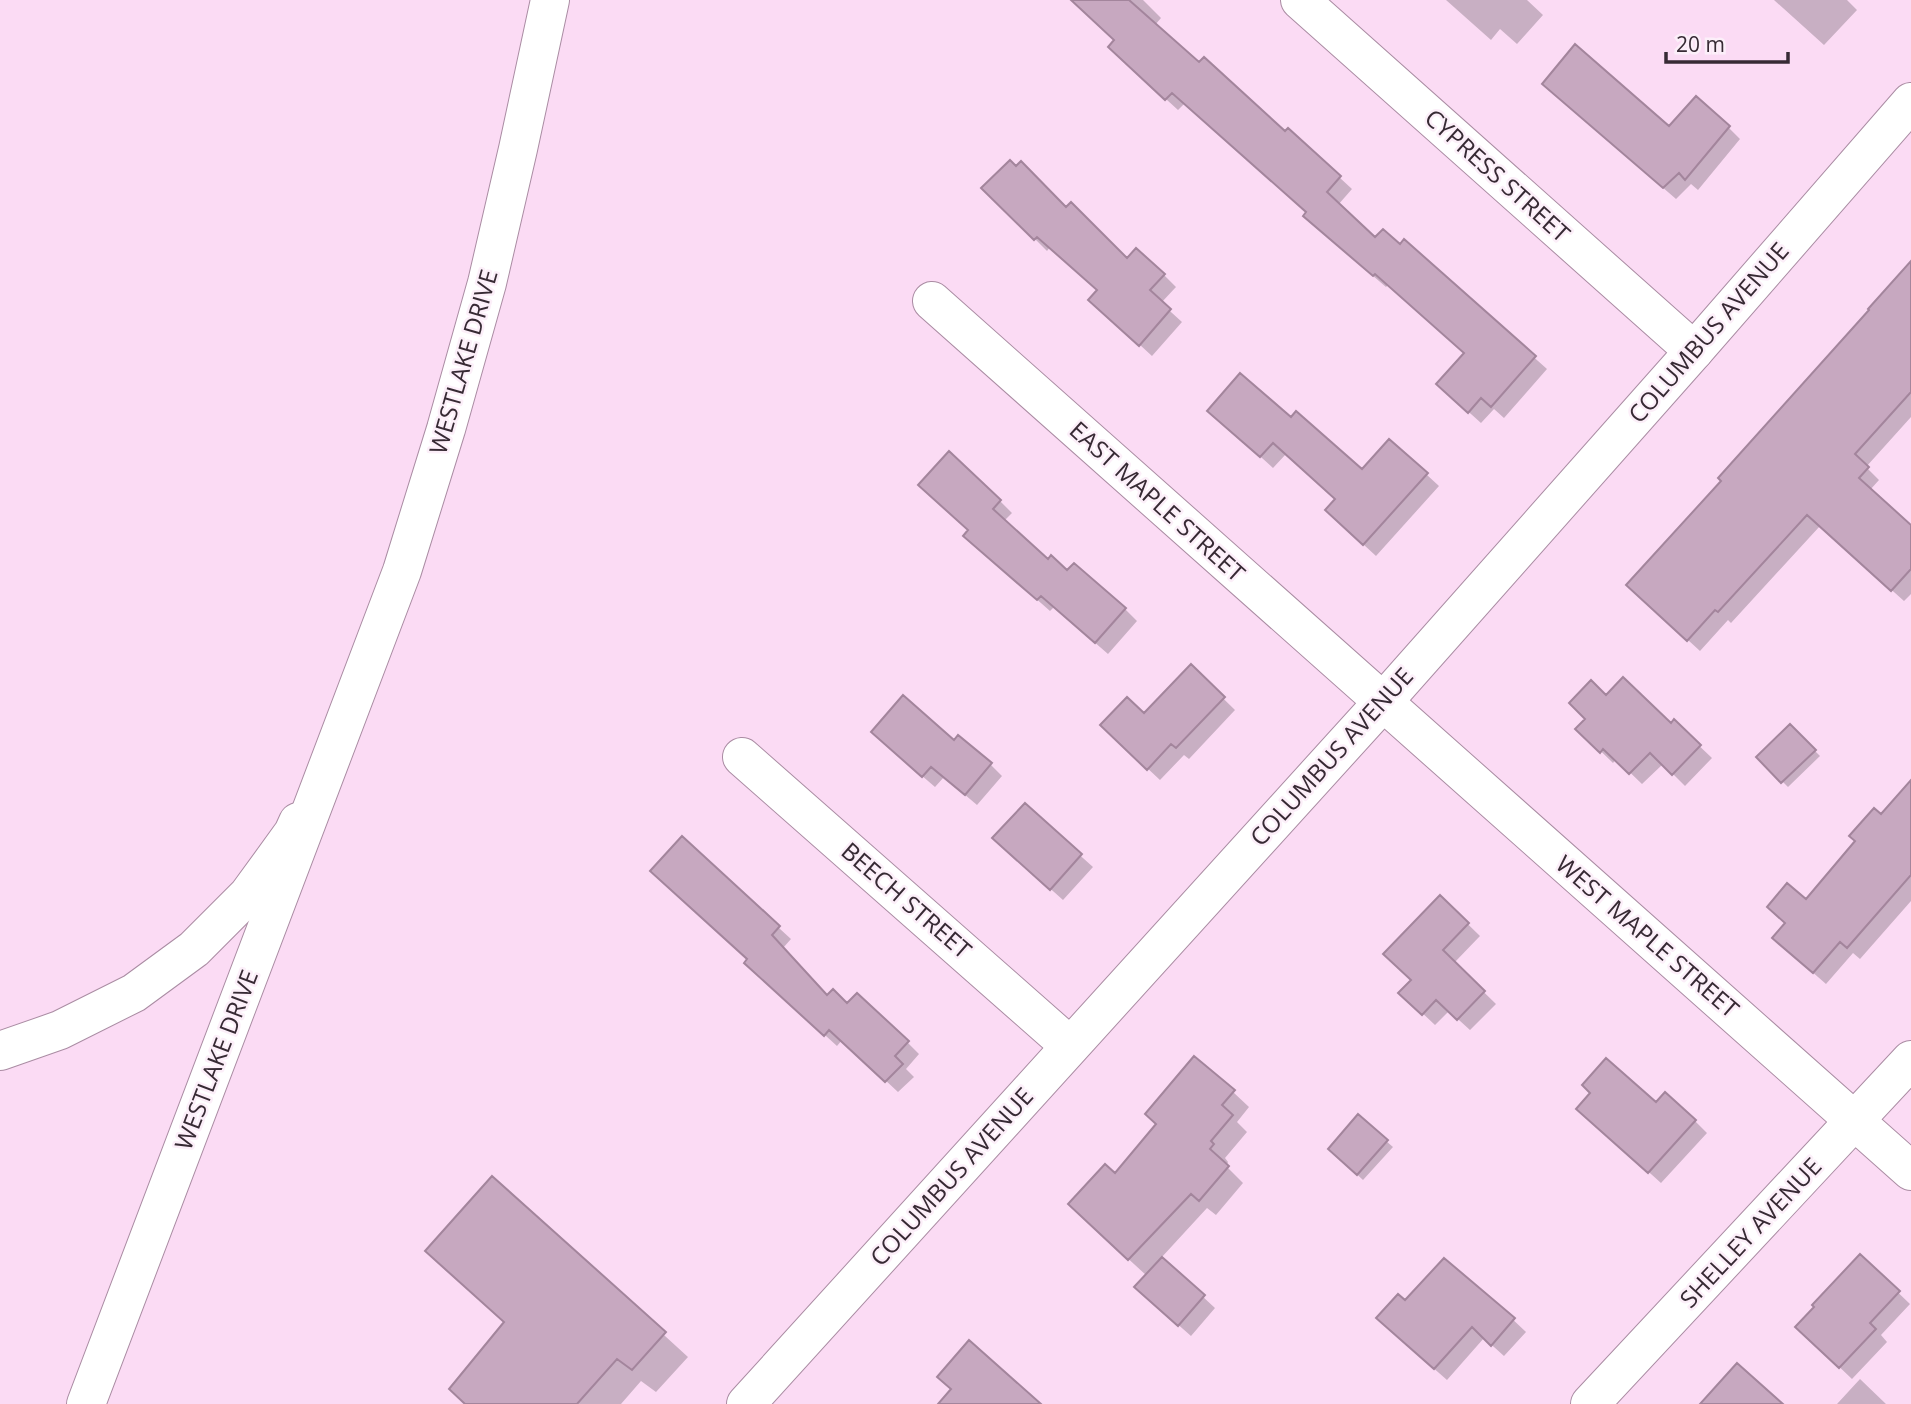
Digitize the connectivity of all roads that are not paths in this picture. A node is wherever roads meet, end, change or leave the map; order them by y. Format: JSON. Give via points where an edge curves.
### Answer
{"nodes":[{"id":1,"x":550,"y":0,"type":"edge"},
{"id":2,"x":1300,"y":0,"type":"edge"},
{"id":3,"x":1911,"y":102,"type":"edge"},
{"id":4,"x":932,"y":301,"type":"dead end"},
{"id":5,"x":1694,"y":351,"type":"junction"},
{"id":6,"x":1382,"y":703,"type":"junction"},
{"id":7,"x":348,"y":715,"type":"junction"},
{"id":8,"x":742,"y":757,"type":"dead end"},
{"id":9,"x":1070,"y":1046,"type":"junction"},
{"id":10,"x":0,"y":1051,"type":"edge"},
{"id":11,"x":1911,"y":1060,"type":"edge"},
{"id":12,"x":1856,"y":1122,"type":"junction"},
{"id":13,"x":1911,"y":1171,"type":"edge"},
{"id":14,"x":756,"y":1400,"type":"edge"},
{"id":15,"x":86,"y":1404,"type":"edge"},
{"id":16,"x":1590,"y":1404,"type":"edge"}],
"edges":[{"from":1,"to":7,"type":"street","name":"WESTLAKE DRIVE","via":[[487,283],[446,429],[402,571]]},
{"from":2,"to":5,"type":"street","name":"CYPRESS STREET"},
{"from":3,"to":5,"type":"street","name":"COLUMBUS AVENUE"},
{"from":4,"to":6,"type":"street","name":"EAST MAPLE STREET"},
{"from":5,"to":6,"type":"street","name":"COLUMBUS AVENUE"},
{"from":6,"to":9,"type":"street","name":"COLUMBUS AVENUE"},
{"from":6,"to":12,"type":"street","name":"WEST MAPLE STREET"},
{"from":7,"to":10,"type":"street","name":"WESTLAKE DRIVE","via":[[293,833],[248,895],[194,949],[134,993],[60,1030]]},
{"from":7,"to":15,"type":"street","name":"WESTLAKE DRIVE"},
{"from":8,"to":9,"type":"street","name":"BEECH STREET"},
{"from":9,"to":14,"type":"street","name":"COLUMBUS AVENUE"},
{"from":11,"to":12,"type":"street","name":"SHELLEY AVENUE"},
{"from":12,"to":13,"type":"street","name":"WEST MAPLE STREET"},
{"from":12,"to":16,"type":"street","name":"SHELLEY AVENUE"}]}
